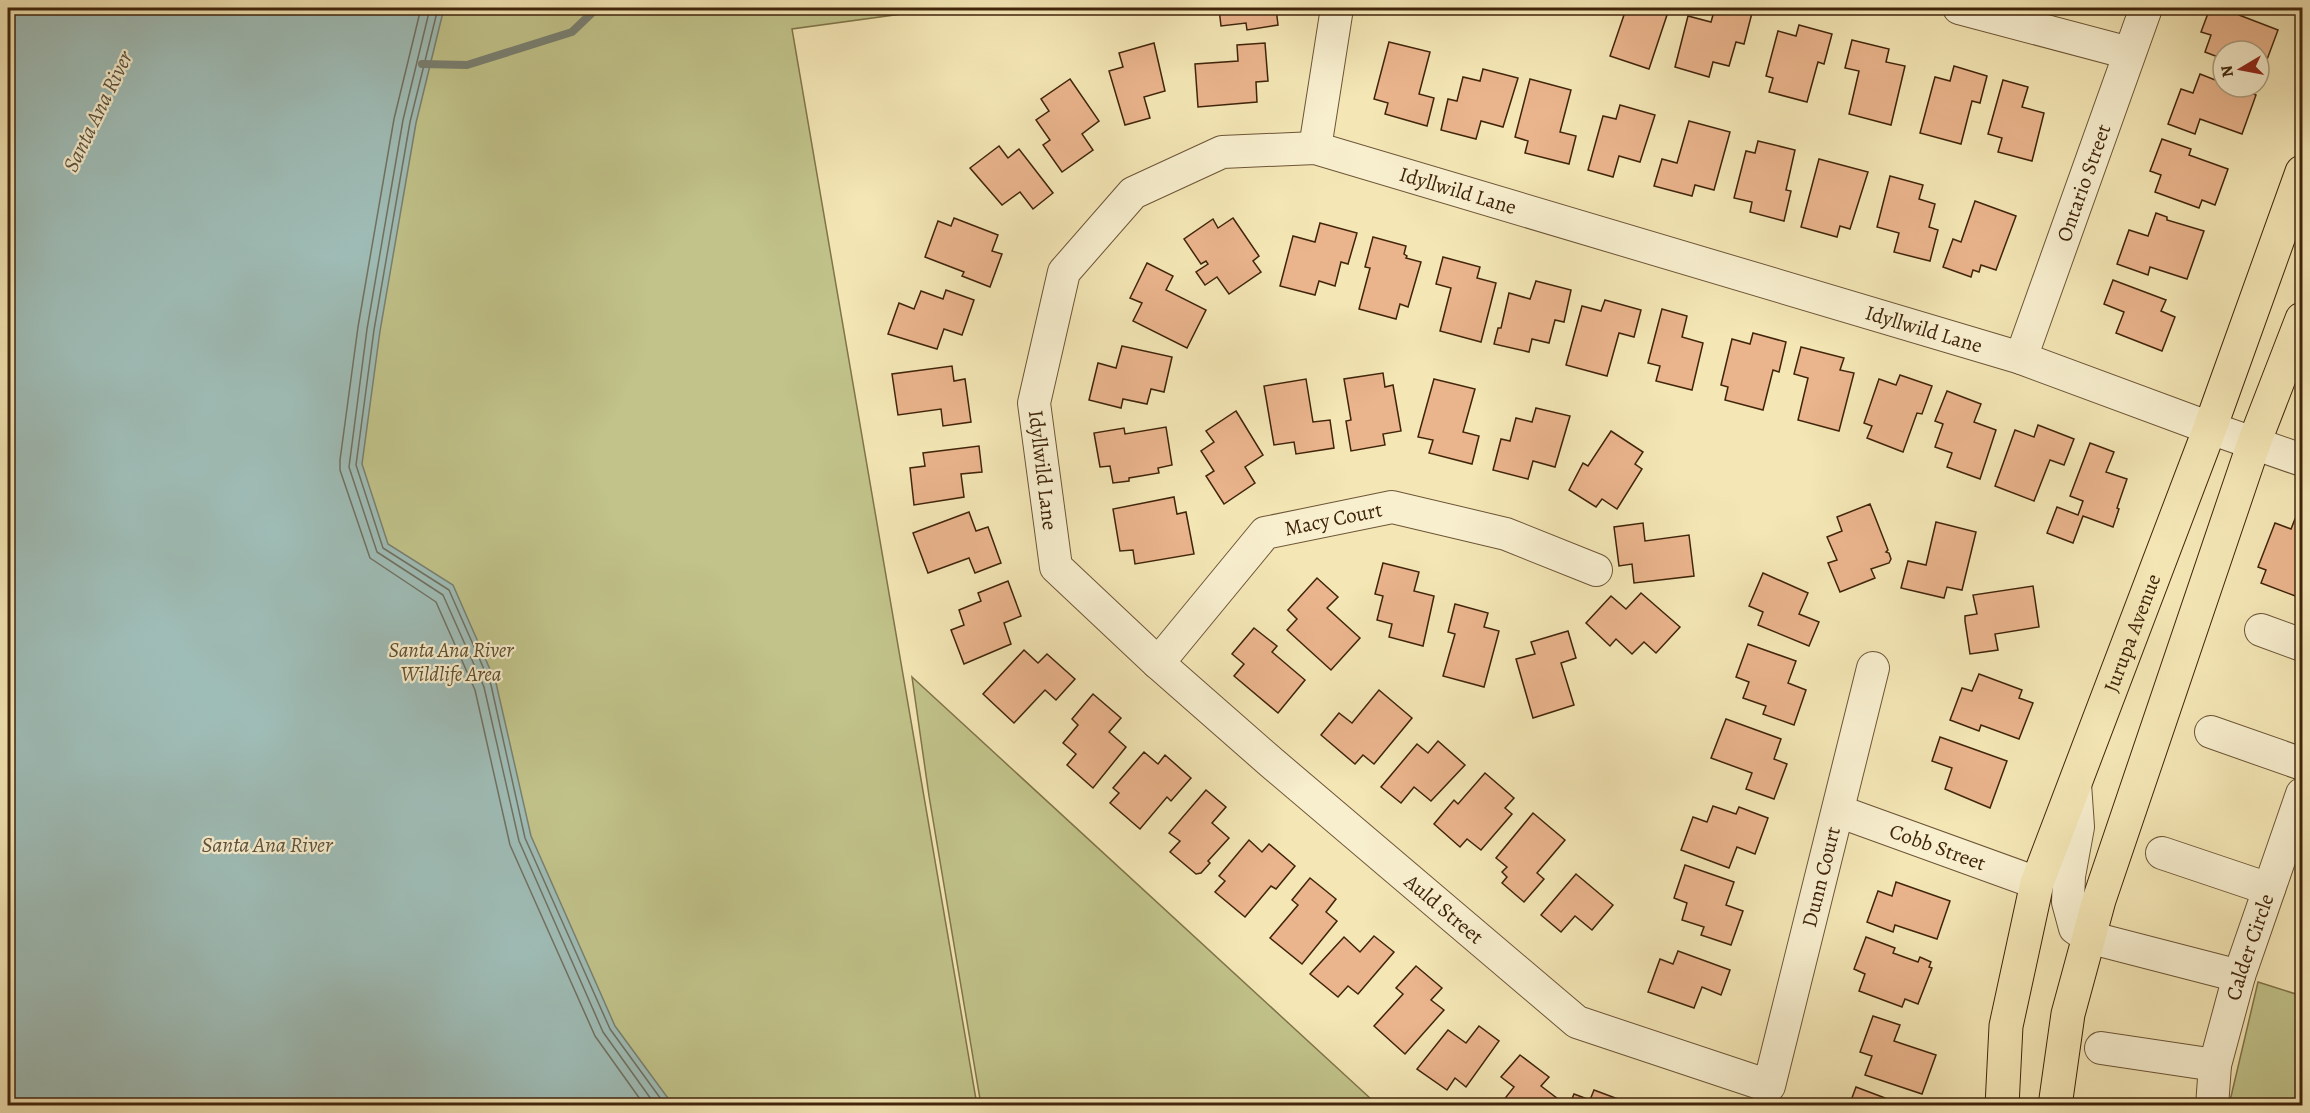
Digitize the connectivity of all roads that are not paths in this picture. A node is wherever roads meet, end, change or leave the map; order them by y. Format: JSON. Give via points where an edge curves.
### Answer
{"nodes":[{"id":1,"x":1337,"y":8,"type":"edge"},
{"id":2,"x":1959,"y":8,"type":"edge"},
{"id":3,"x":2146,"y":8,"type":"edge"},
{"id":4,"x":2129,"y":53,"type":"junction"},
{"id":5,"x":1315,"y":148,"type":"junction"},
{"id":6,"x":2302,"y":172,"type":"edge"},
{"id":7,"x":2302,"y":319,"type":"edge"},
{"id":8,"x":2021,"y":358,"type":"junction"},
{"id":9,"x":2210,"y":428,"type":"junction"},
{"id":10,"x":2254,"y":443,"type":"junction"},
{"id":11,"x":2302,"y":460,"type":"edge"},
{"id":12,"x":1596,"y":570,"type":"dead end"},
{"id":13,"x":2261,"y":630,"type":"dead end"},
{"id":14,"x":2302,"y":645,"type":"edge"},
{"id":15,"x":1158,"y":663,"type":"junction"},
{"id":16,"x":1873,"y":668,"type":"dead end"},
{"id":17,"x":2211,"y":732,"type":"dead end"},
{"id":18,"x":2302,"y":764,"type":"edge"},
{"id":19,"x":2075,"y":784,"type":"junction"},
{"id":20,"x":2302,"y":794,"type":"edge"},
{"id":21,"x":1838,"y":811,"type":"junction"},
{"id":22,"x":2162,"y":854,"type":"dead end"},
{"id":23,"x":2037,"y":883,"type":"junction"},
{"id":24,"x":2269,"y":889,"type":"junction"},
{"id":25,"x":2088,"y":937,"type":"junction"},
{"id":26,"x":2239,"y":976,"type":"junction"},
{"id":27,"x":2101,"y":1048,"type":"dead end"},
{"id":28,"x":2215,"y":1065,"type":"junction"},
{"id":29,"x":1769,"y":1086,"type":"joint"},
{"id":30,"x":2002,"y":1106,"type":"edge"},
{"id":31,"x":2055,"y":1106,"type":"edge"},
{"id":32,"x":2212,"y":1106,"type":"edge"}],
"edges":[{"from":1,"to":5,"type":"street"},
{"from":2,"to":4,"type":"street"},
{"from":3,"to":4,"type":"street","name":"Ontario Street"},
{"from":4,"to":8,"type":"street","name":"Ontario Street"},
{"from":5,"to":8,"type":"street","name":"Idyllwild Lane"},
{"from":5,"to":15,"type":"street","name":"Idyllwild Lane","via":[[1222,152],[1133,193],[1064,272],[1034,403],[1056,567]]},
{"from":6,"to":9,"type":"main road","name":"Jurupa Avenue"},
{"from":7,"to":10,"type":"main road"},
{"from":8,"to":9,"type":"street","name":"Idyllwild Lane"},
{"from":9,"to":10,"type":"street","name":"Idyllwild Lane"},
{"from":9,"to":19,"type":"main road","name":"Jurupa Avenue"},
{"from":10,"to":11,"type":"street","name":"Idyllwild Lane"},
{"from":10,"to":25,"type":"main road"},
{"from":12,"to":15,"type":"street","name":"Macy Court","via":[[1506,534],[1392,507],[1265,533]]},
{"from":13,"to":14,"type":"street"},
{"from":15,"to":29,"type":"street","name":"Auld Street","via":[[1577,1022]]},
{"from":16,"to":21,"type":"street","name":"Dunn Court"},
{"from":17,"to":18,"type":"street"},
{"from":19,"to":23,"type":"main road","name":"Jurupa Avenue"},
{"from":19,"to":25,"type":"street","via":[[2078,827],[2068,902],[2075,928]]},
{"from":20,"to":24,"type":"street","name":"Calder Circle"},
{"from":21,"to":23,"type":"street","name":"Cobb Street"},
{"from":21,"to":29,"type":"street","name":"Dunn Court"},
{"from":22,"to":24,"type":"street"},
{"from":23,"to":30,"type":"main road","name":"Jurupa Avenue","via":[[2006,1026]]},
{"from":24,"to":26,"type":"street","name":"Calder Circle"},
{"from":25,"to":26,"type":"street"},
{"from":25,"to":31,"type":"main road","via":[[2068,1014]]},
{"from":26,"to":28,"type":"street","name":"Calder Circle"},
{"from":27,"to":28,"type":"street"},
{"from":28,"to":32,"type":"street","name":"Calder Circle"}]}
